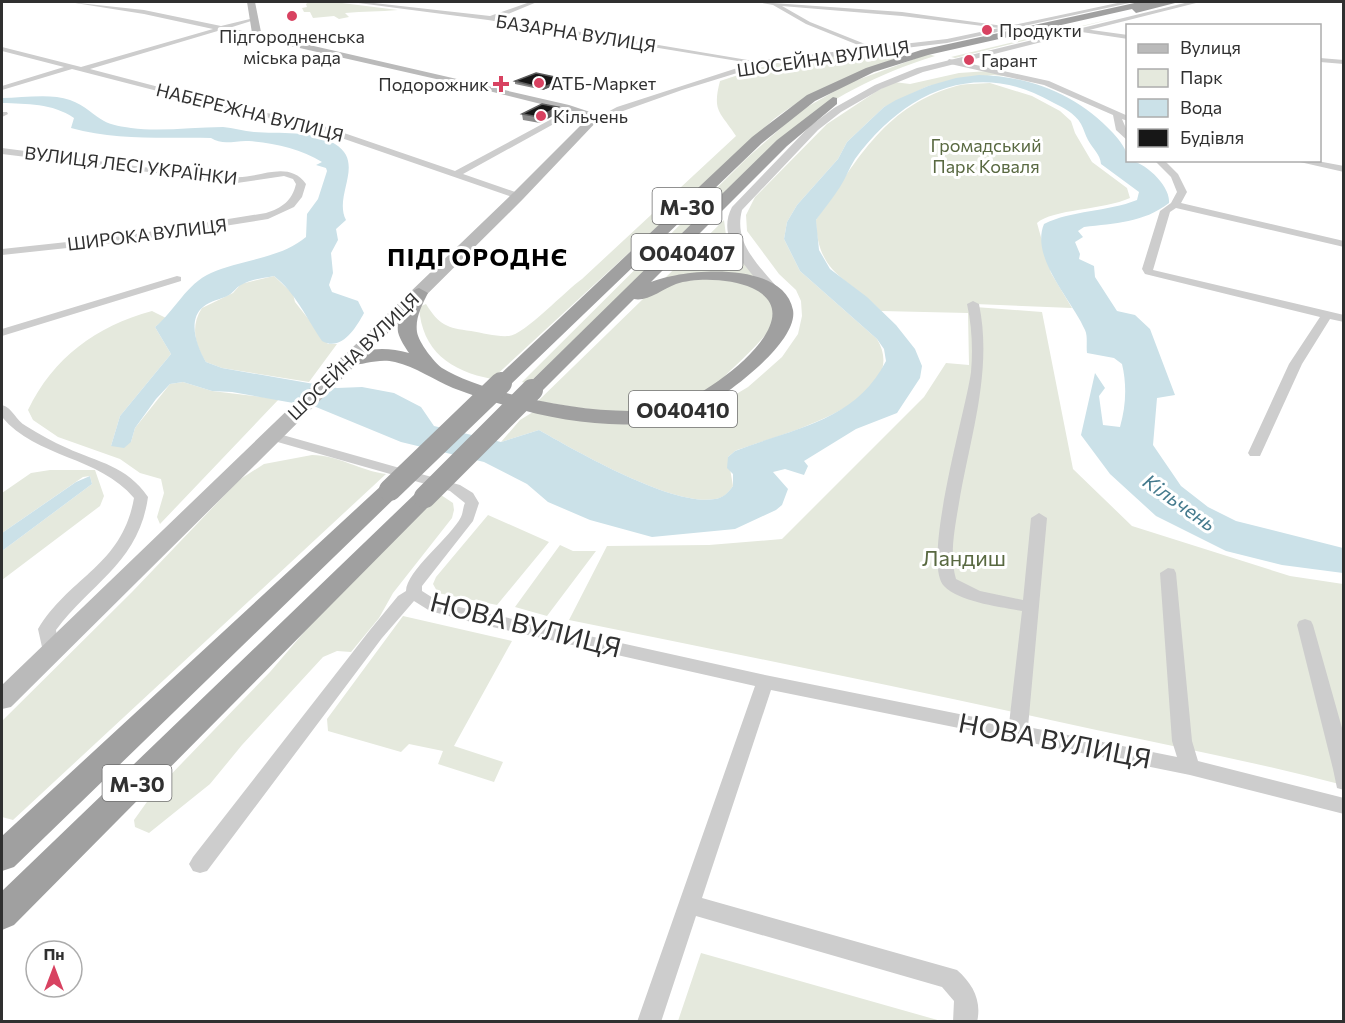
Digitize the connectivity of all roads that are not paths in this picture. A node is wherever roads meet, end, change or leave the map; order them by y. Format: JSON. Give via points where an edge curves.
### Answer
{"nodes":[{"id":1,"x":72,"y":2,"type":"edge"},
{"id":2,"x":251,"y":2,"type":"edge"},
{"id":3,"x":354,"y":2,"type":"edge"},
{"id":4,"x":534,"y":2,"type":"edge"},
{"id":5,"x":760,"y":2,"type":"edge"},
{"id":6,"x":1130,"y":2,"type":"edge"},
{"id":7,"x":1150,"y":2,"type":"edge"},
{"id":8,"x":1174,"y":2,"type":"edge"},
{"id":9,"x":1196,"y":2,"type":"edge"},
{"id":10,"x":772,"y":3,"type":"edge"},
{"id":11,"x":256,"y":18,"type":"junction"},
{"id":12,"x":488,"y":18,"type":"junction"},
{"id":13,"x":1015,"y":28,"type":"junction"},
{"id":14,"x":218,"y":29,"type":"junction"},
{"id":15,"x":1077,"y":30,"type":"junction"},
{"id":16,"x":1126,"y":37,"type":"edge"},
{"id":17,"x":263,"y":38,"type":"junction"},
{"id":18,"x":2,"y":49,"type":"edge"},
{"id":19,"x":873,"y":50,"type":"junction"},
{"id":20,"x":1321,"y":60,"type":"edge"},
{"id":21,"x":949,"y":61,"type":"junction"},
{"id":22,"x":1344,"y":62,"type":"edge"},
{"id":23,"x":762,"y":63,"type":"junction"},
{"id":24,"x":79,"y":67,"type":"junction"},
{"id":25,"x":2,"y":88,"type":"edge"},
{"id":26,"x":575,"y":110,"type":"junction"},
{"id":27,"x":1117,"y":115,"type":"junction"},
{"id":28,"x":1126,"y":118,"type":"edge"},
{"id":29,"x":592,"y":123,"type":"junction"},
{"id":30,"x":1126,"y":138,"type":"edge"},
{"id":31,"x":2,"y":151,"type":"edge"},
{"id":32,"x":1160,"y":162,"type":"edge"},
{"id":33,"x":1306,"y":162,"type":"edge"},
{"id":34,"x":1344,"y":169,"type":"edge"},
{"id":35,"x":455,"y":175,"type":"junction"},
{"id":36,"x":518,"y":196,"type":"junction"},
{"id":37,"x":1175,"y":205,"type":"junction"},
{"id":38,"x":290,"y":208,"type":"joint"},
{"id":39,"x":736,"y":209,"type":"junction"},
{"id":40,"x":1344,"y":244,"type":"edge"},
{"id":41,"x":2,"y":252,"type":"edge"},
{"id":42,"x":177,"y":279,"type":"dead end"},
{"id":43,"x":419,"y":293,"type":"junction"},
{"id":44,"x":638,"y":295,"type":"junction"},
{"id":45,"x":779,"y":298,"type":"junction"},
{"id":46,"x":973,"y":304,"type":"dead end"},
{"id":47,"x":1327,"y":315,"type":"junction"},
{"id":48,"x":1344,"y":319,"type":"edge"},
{"id":49,"x":594,"y":327,"type":"junction"},
{"id":50,"x":2,"y":333,"type":"edge"},
{"id":51,"x":343,"y":366,"type":"junction"},
{"id":52,"x":443,"y":376,"type":"junction"},
{"id":53,"x":2,"y":409,"type":"edge"},
{"id":54,"x":272,"y":436,"type":"junction"},
{"id":55,"x":1255,"y":453,"type":"dead end"},
{"id":56,"x":1039,"y":518,"type":"dead end"},
{"id":57,"x":1168,"y":573,"type":"dead end"},
{"id":58,"x":414,"y":594,"type":"junction"},
{"id":59,"x":1031,"y":607,"type":"junction"},
{"id":60,"x":1305,"y":625,"type":"dead end"},
{"id":61,"x":50,"y":652,"type":"junction"},
{"id":62,"x":765,"y":682,"type":"junction"},
{"id":63,"x":2,"y":700,"type":"edge"},
{"id":64,"x":1018,"y":732,"type":"junction"},
{"id":65,"x":1190,"y":767,"type":"junction"},
{"id":66,"x":1344,"y":782,"type":"edge"},
{"id":67,"x":1344,"y":806,"type":"edge"},
{"id":68,"x":2,"y":857,"type":"edge"},
{"id":69,"x":200,"y":864,"type":"dead end"},
{"id":70,"x":691,"y":905,"type":"junction"},
{"id":71,"x":2,"y":914,"type":"edge"},
{"id":72,"x":650,"y":1022,"type":"edge"},
{"id":73,"x":965,"y":1022,"type":"edge"}],
"edges":[{"from":1,"to":14,"type":"street","via":[[144,12]]},
{"from":2,"to":11,"type":"main road"},
{"from":3,"to":12,"type":"street","name":"БАЗАРНА ВУЛИЦЯ"},
{"from":4,"to":12,"type":"street"},
{"from":5,"to":10,"type":"street"},
{"from":6,"to":13,"type":"street","name":"ШОСЕЙНА ВУЛИЦЯ"},
{"from":7,"to":68,"type":"highway","number":"М-30","bridge":true,"via":[[913,56],[857,75],[781,118]]},
{"from":8,"to":49,"type":"highway","number":"М-30","via":[[933,59],[839,97],[782,143]]},
{"from":9,"to":15,"type":"street","name":"ШОСЕЙНА ВУЛИЦЯ","number":"О040407"},
{"from":10,"to":13,"type":"street"},
{"from":10,"to":19,"type":"street"},
{"from":11,"to":14,"type":"street","name":"НАБЕРЕЖНА ВУЛИЦЯ"},
{"from":11,"to":17,"type":"main road","via":[[257,33]]},
{"from":12,"to":23,"type":"street","name":"БАЗАРНА ВУЛИЦЯ"},
{"from":13,"to":19,"type":"street","name":"ШОСЕЙНА ВУЛИЦЯ"},
{"from":14,"to":17,"type":"street"},
{"from":14,"to":24,"type":"street","name":"НАБЕРЕЖНА ВУЛИЦЯ"},
{"from":15,"to":16,"type":"street"},
{"from":15,"to":21,"type":"street","name":"ШОСЕЙНА ВУЛИЦЯ","number":"О040407"},
{"from":17,"to":26,"type":"main road"},
{"from":18,"to":24,"type":"street","name":"НАБЕРЕЖНА ВУЛИЦЯ"},
{"from":19,"to":23,"type":"street","name":"ШОСЕЙНА ВУЛИЦЯ"},
{"from":20,"to":22,"type":"street"},
{"from":21,"to":27,"type":"street","via":[[1046,83]]},
{"from":21,"to":39,"type":"street","name":"ШОСЕЙНА ВУЛИЦЯ","number":"О040407","via":[[904,76],[845,105],[814,128]]},
{"from":23,"to":29,"type":"street","name":"ШОСЕЙНА ВУЛИЦЯ","via":[[679,88]]},
{"from":24,"to":25,"type":"street"},
{"from":24,"to":35,"type":"street","name":"НАБЕРЕЖНА ВУЛИЦЯ","via":[[239,110],[303,122]]},
{"from":26,"to":29,"type":"main road","via":[[589,115]]},
{"from":26,"to":35,"type":"street"},
{"from":27,"to":28,"type":"street"},
{"from":27,"to":30,"type":"street"},
{"from":29,"to":36,"type":"main road","name":"ШОСЕЙНА ВУЛИЦЯ","number":"О040410"},
{"from":31,"to":38,"type":"street","name":"ВУЛИЦЯ ЛЕСІ УКРАЇНКИ","via":[[237,180],[285,173],[301,184]]},
{"from":32,"to":37,"type":"street","via":[[1175,176],[1182,192]]},
{"from":33,"to":34,"type":"street"},
{"from":35,"to":36,"type":"street","name":"НАБЕРЕЖНА ВУЛИЦЯ"},
{"from":36,"to":43,"type":"main road","name":"ШОСЕЙНА ВУЛИЦЯ","number":"О040410"},
{"from":37,"to":40,"type":"street"},
{"from":37,"to":47,"type":"street","via":[[1165,211],[1149,272]]},
{"from":38,"to":41,"type":"street","name":"ШИРОКА ВУЛИЦЯ","via":[[223,225]]},
{"from":39,"to":44,"type":"highway","number":"О040407"},
{"from":39,"to":45,"type":"street","via":[[730,231],[737,247]]},
{"from":42,"to":50,"type":"street"},
{"from":43,"to":51,"type":"main road","name":"ШОСЕЙНА ВУЛИЦЯ","number":"О040410"},
{"from":43,"to":52,"type":"highway","number":"О040410","via":[[408,315],[406,331],[418,353]]},
{"from":44,"to":45,"type":"highway","via":[[667,281],[710,276],[751,282]]},
{"from":44,"to":49,"type":"highway"},
{"from":45,"to":52,"type":"highway","number":"О040410","via":[[784,312],[782,325],[761,351],[709,397],[678,411],[632,417],[575,412],[473,388]]},
{"from":46,"to":59,"type":"street","via":[[977,373],[944,542],[944,572],[950,583],[963,590]]},
{"from":47,"to":48,"type":"street"},
{"from":47,"to":55,"type":"street","via":[[1296,365]]},
{"from":49,"to":71,"type":"highway","number":"М-30","bridge":true},
{"from":51,"to":52,"type":"highway","number":"О040410","via":[[368,354],[389,353]]},
{"from":51,"to":54,"type":"main road","name":"ШОСЕЙНА ВУЛИЦЯ","number":"О040410"},
{"from":53,"to":61,"type":"street","via":[[17,427],[62,451],[108,468],[141,497],[141,513],[132,536],[96,580],[47,629]]},
{"from":54,"to":58,"type":"street","via":[[455,488],[468,496],[472,503],[468,518],[420,577]]},
{"from":54,"to":61,"type":"main road","name":"ШОСЕЙНА ВУЛИЦЯ","number":"О040410"},
{"from":56,"to":59,"type":"street"},
{"from":57,"to":65,"type":"street","via":[[1182,741]]},
{"from":58,"to":62,"type":"street","name":"НОВА ВУЛИЦЯ","via":[[436,607],[475,617]]},
{"from":58,"to":69,"type":"street","name":"НОВА ВУЛИЦЯ","via":[[404,600],[376,634]]},
{"from":59,"to":64,"type":"street"},
{"from":60,"to":66,"type":"street"},
{"from":61,"to":63,"type":"main road","name":"ШОСЕЙНА ВУЛИЦЯ","number":"О040410"},
{"from":62,"to":64,"type":"street","name":"НОВА ВУЛИЦЯ"},
{"from":62,"to":70,"type":"street"},
{"from":64,"to":65,"type":"street","name":"НОВА ВУЛИЦЯ"},
{"from":65,"to":67,"type":"street","name":"НОВА ВУЛИЦЯ"},
{"from":70,"to":72,"type":"street"},
{"from":70,"to":73,"type":"street","via":[[949,978],[964,991],[968,1010]]}]}
